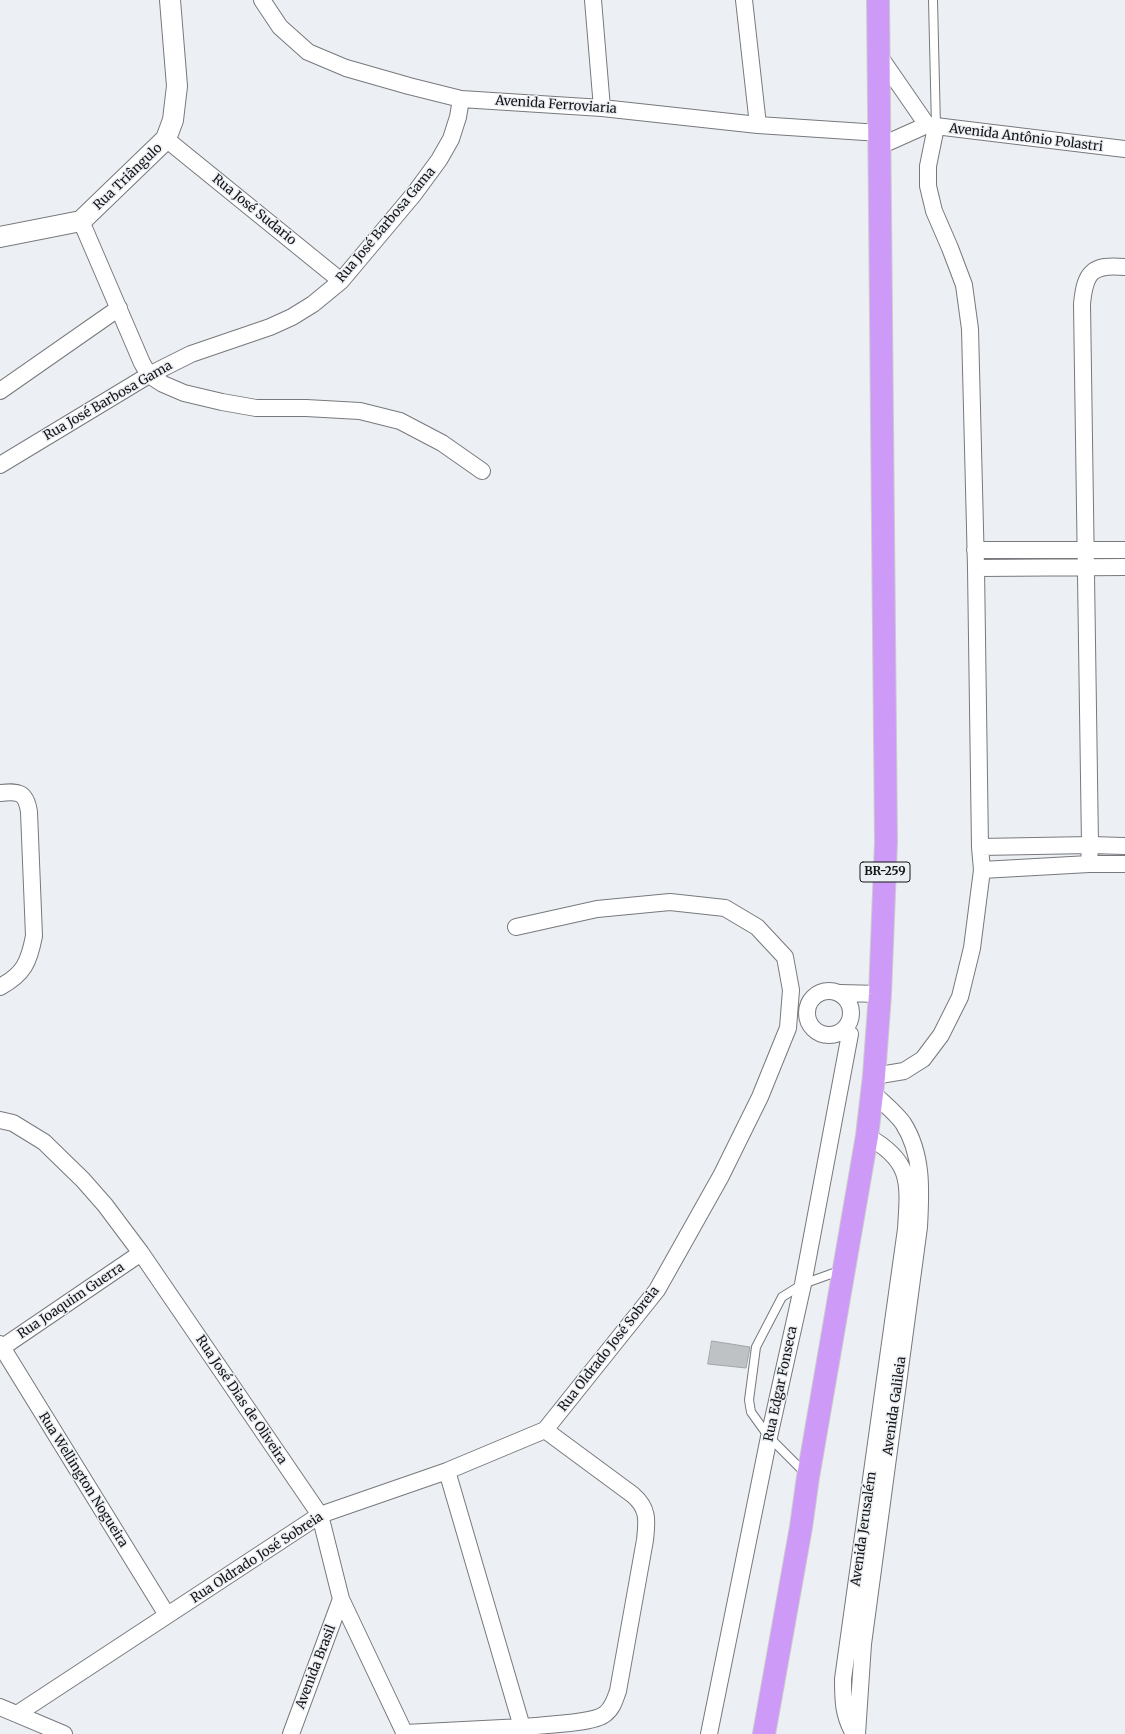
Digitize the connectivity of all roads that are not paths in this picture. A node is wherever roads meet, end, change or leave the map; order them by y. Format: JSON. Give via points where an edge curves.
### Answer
{"nodes":[{"id":1,"x":170,"y":0,"type":"edge"},
{"id":2,"x":262,"y":0,"type":"edge"},
{"id":3,"x":593,"y":0,"type":"edge"},
{"id":4,"x":744,"y":0,"type":"edge"},
{"id":5,"x":878,"y":0,"type":"edge"},
{"id":6,"x":933,"y":0,"type":"edge"},
{"id":7,"x":878,"y":54,"type":"junction"},
{"id":8,"x":461,"y":98,"type":"junction"},
{"id":9,"x":602,"y":108,"type":"junction"},
{"id":10,"x":758,"y":125,"type":"junction"},
{"id":11,"x":932,"y":126,"type":"junction"},
{"id":12,"x":166,"y":140,"type":"junction"},
{"id":13,"x":880,"y":140,"type":"junction"},
{"id":14,"x":1125,"y":149,"type":"edge"},
{"id":15,"x":81,"y":220,"type":"junction"},
{"id":16,"x":0,"y":238,"type":"edge"},
{"id":17,"x":1125,"y":267,"type":"edge"},
{"id":18,"x":341,"y":281,"type":"junction"},
{"id":19,"x":119,"y":308,"type":"junction"},
{"id":20,"x":149,"y":375,"type":"junction"},
{"id":21,"x":0,"y":392,"type":"edge"},
{"id":22,"x":0,"y":465,"type":"edge"},
{"id":23,"x":482,"y":470,"type":"dead end"},
{"id":24,"x":1086,"y":549,"type":"junction"},
{"id":25,"x":975,"y":550,"type":"junction"},
{"id":26,"x":1125,"y":550,"type":"edge"},
{"id":27,"x":1086,"y":567,"type":"junction"},
{"id":28,"x":1125,"y":567,"type":"edge"},
{"id":29,"x":976,"y":568,"type":"junction"},
{"id":30,"x":0,"y":793,"type":"edge"},
{"id":31,"x":1090,"y":845,"type":"junction"},
{"id":32,"x":1125,"y":846,"type":"edge"},
{"id":33,"x":980,"y":847,"type":"junction"},
{"id":34,"x":1088,"y":864,"type":"junction"},
{"id":35,"x":1125,"y":864,"type":"edge"},
{"id":36,"x":982,"y":870,"type":"junction"},
{"id":37,"x":516,"y":927,"type":"dead end"},
{"id":38,"x":0,"y":987,"type":"edge"},
{"id":39,"x":791,"y":990,"type":"junction"},
{"id":40,"x":820,"y":992,"type":"junction"},
{"id":41,"x":840,"y":993,"type":"junction"},
{"id":42,"x":880,"y":994,"type":"junction"},
{"id":43,"x":788,"y":1028,"type":"junction"},
{"id":44,"x":816,"y":1031,"type":"junction"},
{"id":45,"x":844,"y":1034,"type":"junction"},
{"id":46,"x":877,"y":1035,"type":"junction"},
{"id":47,"x":874,"y":1084,"type":"junction"},
{"id":48,"x":0,"y":1120,"type":"edge"},
{"id":49,"x":867,"y":1136,"type":"junction"},
{"id":50,"x":141,"y":1252,"type":"junction"},
{"id":51,"x":845,"y":1270,"type":"junction"},
{"id":52,"x":803,"y":1284,"type":"junction"},
{"id":53,"x":1,"y":1347,"type":"edge"},
{"id":54,"x":546,"y":1430,"type":"junction"},
{"id":55,"x":769,"y":1437,"type":"junction"},
{"id":56,"x":447,"y":1471,"type":"junction"},
{"id":57,"x":808,"y":1477,"type":"junction"},
{"id":58,"x":320,"y":1515,"type":"junction"},
{"id":59,"x":342,"y":1599,"type":"junction"},
{"id":60,"x":167,"y":1616,"type":"junction"},
{"id":61,"x":0,"y":1707,"type":"edge"},
{"id":62,"x":17,"y":1714,"type":"junction"},
{"id":63,"x":522,"y":1727,"type":"junction"},
{"id":64,"x":64,"y":1734,"type":"edge"},
{"id":65,"x":291,"y":1734,"type":"edge"},
{"id":66,"x":405,"y":1734,"type":"edge"},
{"id":67,"x":709,"y":1734,"type":"edge"},
{"id":68,"x":764,"y":1734,"type":"edge"},
{"id":69,"x":855,"y":1734,"type":"edge"}],
"edges":[{"from":1,"to":12,"type":"street","name":"Rua Triângulo","via":[[177,86],[173,120]]},
{"from":2,"to":8,"type":"street","name":"Avenida Ferroviaria","via":[[280,27],[308,52],[346,68]]},
{"from":3,"to":9,"type":"street"},
{"from":4,"to":10,"type":"street"},
{"from":5,"to":7,"type":"highway","number":"BR-259"},
{"from":6,"to":11,"type":"lane"},
{"from":7,"to":11,"type":"street"},
{"from":7,"to":13,"type":"highway","number":"BR-259"},
{"from":8,"to":9,"type":"street","name":"Avenida Ferroviaria"},
{"from":8,"to":18,"type":"street","name":"Rua José Barbosa Gama","via":[[451,138],[439,160]]},
{"from":9,"to":10,"type":"street","name":"Avenida Ferroviaria"},
{"from":10,"to":13,"type":"street","name":"Avenida Ferroviaria"},
{"from":11,"to":13,"type":"street"},
{"from":11,"to":14,"type":"street","name":"Avenida Antônio Polastri"},
{"from":11,"to":25,"type":"street","via":[[928,186],[934,211],[964,285],[970,329]]},
{"from":12,"to":15,"type":"street","name":"Rua Triângulo"},
{"from":12,"to":18,"type":"street","name":"Rua José Sudario"},
{"from":13,"to":42,"type":"highway","number":"BR-259","via":[[886,842]]},
{"from":15,"to":16,"type":"street"},
{"from":15,"to":19,"type":"street"},
{"from":17,"to":24,"type":"street","via":[[1110,266],[1097,269],[1088,275],[1084,286],[1082,304]]},
{"from":18,"to":20,"type":"street","name":"Rua José Barbosa Gama","via":[[292,317],[191,354]]},
{"from":19,"to":20,"type":"street"},
{"from":19,"to":21,"type":"street"},
{"from":20,"to":22,"type":"street","name":"Rua José Barbosa Gama"},
{"from":20,"to":23,"type":"street","via":[[184,393],[242,406],[360,411],[400,421],[442,443]]},
{"from":24,"to":25,"type":"street"},
{"from":24,"to":26,"type":"street"},
{"from":24,"to":27,"type":"street"},
{"from":25,"to":29,"type":"street"},
{"from":27,"to":28,"type":"street"},
{"from":27,"to":29,"type":"street"},
{"from":27,"to":31,"type":"street"},
{"from":29,"to":33,"type":"street"},
{"from":30,"to":38,"type":"street","via":[[19,793],[28,802],[34,936],[24,969]]},
{"from":31,"to":32,"type":"street"},
{"from":31,"to":33,"type":"street"},
{"from":31,"to":34,"type":"street"},
{"from":33,"to":36,"type":"street"},
{"from":34,"to":35,"type":"street"},
{"from":34,"to":36,"type":"street"},
{"from":36,"to":47,"type":"street","via":[[969,962],[960,997],[941,1035],[923,1058],[904,1071]]},
{"from":37,"to":39,"type":"street","name":"Rua Oldrado José Sobreia","via":[[597,909],[670,902],[724,908],[757,927],[785,957]]},
{"from":39,"to":40,"type":"street"},
{"from":39,"to":43,"type":"street","name":"Rua Oldrado José Sobreia"},
{"from":40,"to":41,"type":"street","via":[[827,990]]},
{"from":40,"to":44,"type":"street","via":[[814,996],[807,1010],[808,1018]]},
{"from":41,"to":42,"type":"street"},
{"from":41,"to":45,"type":"street","via":[[846,998],[852,1010]]},
{"from":42,"to":46,"type":"highway","number":"BR-259"},
{"from":43,"to":44,"type":"street"},
{"from":43,"to":54,"type":"street","name":"Rua Oldrado José Sobreia","via":[[760,1097],[721,1176],[657,1290]]},
{"from":44,"to":45,"type":"street","via":[[831,1035]]},
{"from":45,"to":46,"type":"street"},
{"from":45,"to":52,"type":"street","name":"Rua Edgar Fonseca"},
{"from":46,"to":47,"type":"highway","number":"BR-259"},
{"from":47,"to":49,"type":"highway","number":"BR-259"},
{"from":47,"to":69,"type":"street","name":"Avenida Galileia","via":[[902,1122],[913,1145],[920,1167],[921,1193],[918,1235],[863,1644]]},
{"from":48,"to":50,"type":"street","name":"Rua José Dias de Oliveira","via":[[13,1123],[44,1142],[83,1180]]},
{"from":49,"to":51,"type":"highway","number":"BR-259"},
{"from":49,"to":69,"type":"street","name":"Avenida Jerusalém","via":[[882,1144],[896,1157],[905,1175],[908,1197],[906,1229],[843,1678],[843,1704],[847,1721]]},
{"from":50,"to":53,"type":"street","name":"Rua Joaquim Guerra"},
{"from":50,"to":58,"type":"street","name":"Rua José Dias de Oliveira"},
{"from":51,"to":52,"type":"lane"},
{"from":51,"to":57,"type":"highway","number":"BR-259"},
{"from":52,"to":55,"type":"street","name":"Rua Edgar Fonseca"},
{"from":52,"to":55,"type":"lane","via":[[782,1297],[756,1347],[749,1400],[751,1412]]},
{"from":53,"to":60,"type":"street","name":"Rua Wellington Nogueira"},
{"from":54,"to":56,"type":"street","name":"Rua Oldrado José Sobreia"},
{"from":54,"to":63,"type":"street","via":[[641,1501],[646,1511],[646,1540],[613,1705],[604,1715],[589,1720]]},
{"from":55,"to":57,"type":"lane"},
{"from":55,"to":67,"type":"street","name":"Rua Edgar Fonseca"},
{"from":56,"to":58,"type":"street","name":"Rua Oldrado José Sobreia"},
{"from":56,"to":63,"type":"street"},
{"from":57,"to":68,"type":"highway","number":"BR-259"},
{"from":58,"to":59,"type":"street","name":"Rua José Dias de Oliveira"},
{"from":58,"to":60,"type":"street","name":"Rua Oldrado José Sobreia"},
{"from":59,"to":65,"type":"street","name":"Avenida Brasil"},
{"from":59,"to":66,"type":"street","name":"Rua José Dias de Oliveira"},
{"from":60,"to":62,"type":"street","name":"Rua Oldrado José Sobreia"},
{"from":61,"to":62,"type":"street"},
{"from":62,"to":64,"type":"street"},
{"from":63,"to":66,"type":"street"}]}
